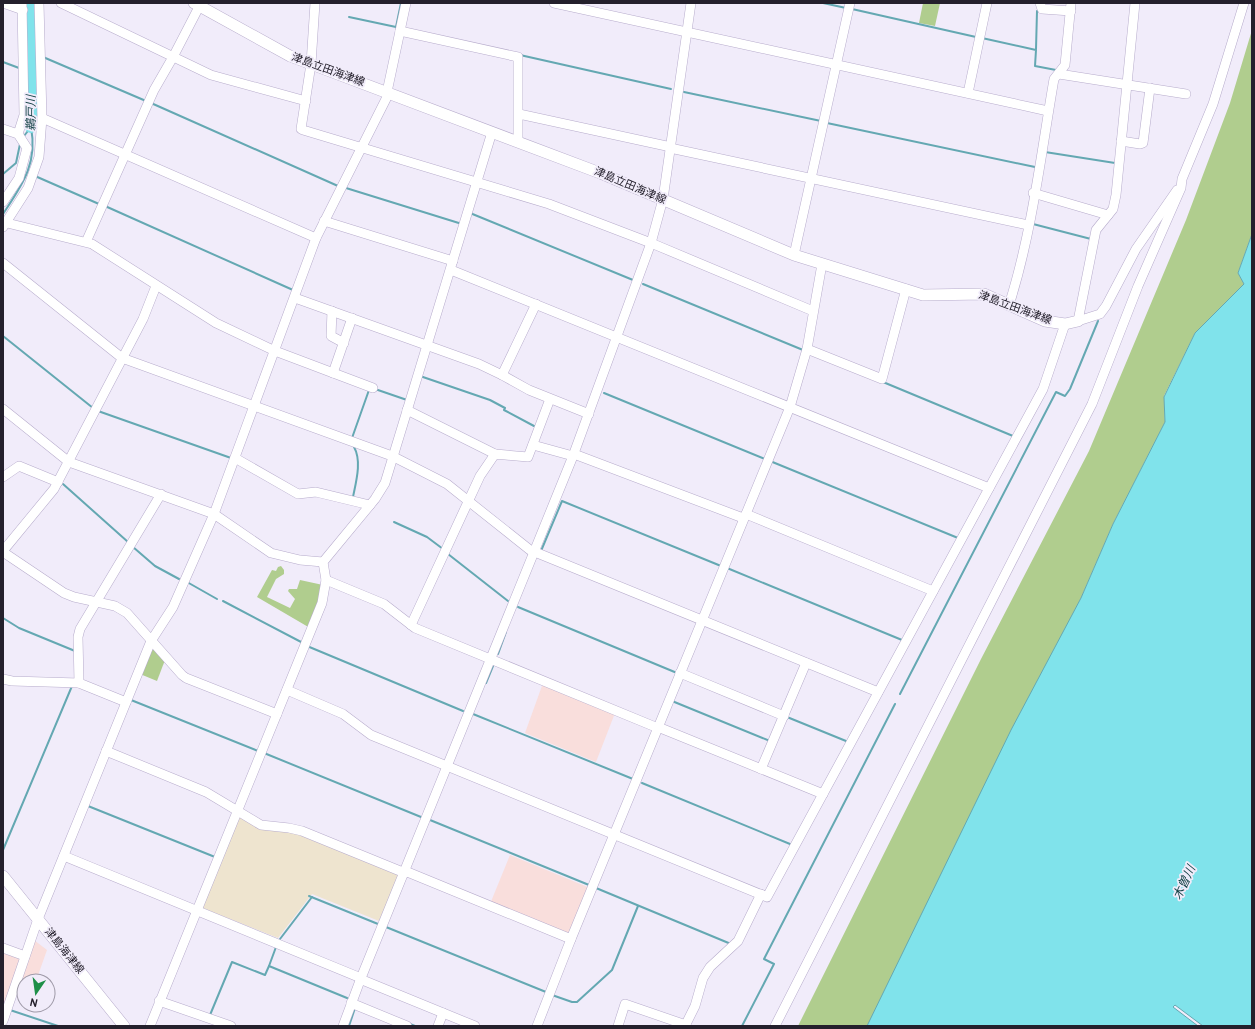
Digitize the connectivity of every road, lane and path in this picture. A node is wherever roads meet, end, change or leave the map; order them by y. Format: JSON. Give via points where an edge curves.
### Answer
{"nodes":[{"id":1,"x":3,"y":3,"type":"edge"},
{"id":2,"x":39,"y":3,"type":"edge"},
{"id":3,"x":61,"y":3,"type":"edge"},
{"id":4,"x":315,"y":3,"type":"edge"},
{"id":5,"x":406,"y":3,"type":"edge"},
{"id":6,"x":554,"y":3,"type":"edge"},
{"id":7,"x":691,"y":3,"type":"edge"},
{"id":8,"x":850,"y":3,"type":"edge"},
{"id":9,"x":987,"y":3,"type":"edge"},
{"id":10,"x":1040,"y":3,"type":"edge"},
{"id":11,"x":1135,"y":3,"type":"edge"},
{"id":12,"x":1244,"y":3,"type":"edge"},
{"id":13,"x":198,"y":4,"type":"edge"},
{"id":14,"x":22,"y":7,"type":"edge"},
{"id":15,"x":1071,"y":7,"type":"edge"},
{"id":16,"x":400,"y":30,"type":"junction"},
{"id":17,"x":687,"y":32,"type":"junction"},
{"id":18,"x":173,"y":58,"type":"junction"},
{"id":19,"x":312,"y":64,"type":"junction"},
{"id":20,"x":836,"y":65,"type":"junction"},
{"id":21,"x":1059,"y":74,"type":"junction"},
{"id":22,"x":1127,"y":84,"type":"junction"},
{"id":23,"x":1150,"y":88,"type":"junction"},
{"id":24,"x":388,"y":93,"type":"junction"},
{"id":25,"x":968,"y":93,"type":"junction"},
{"id":26,"x":1186,"y":94,"type":"dead end"},
{"id":27,"x":306,"y":101,"type":"junction"},
{"id":28,"x":1048,"y":110,"type":"junction"},
{"id":29,"x":519,"y":114,"type":"junction"},
{"id":30,"x":42,"y":118,"type":"junction"},
{"id":31,"x":3,"y":128,"type":"edge"},
{"id":32,"x":492,"y":132,"type":"junction"},
{"id":33,"x":21,"y":138,"type":"junction"},
{"id":34,"x":1121,"y":141,"type":"junction"},
{"id":35,"x":518,"y":142,"type":"junction"},
{"id":36,"x":362,"y":147,"type":"junction"},
{"id":37,"x":671,"y":147,"type":"junction"},
{"id":38,"x":125,"y":154,"type":"junction"},
{"id":39,"x":812,"y":178,"type":"junction"},
{"id":40,"x":478,"y":183,"type":"junction"},
{"id":41,"x":1182,"y":188,"type":"junction"},
{"id":42,"x":1033,"y":194,"type":"junction"},
{"id":43,"x":663,"y":199,"type":"junction"},
{"id":44,"x":3,"y":202,"type":"edge"},
{"id":45,"x":1108,"y":215,"type":"junction"},
{"id":46,"x":324,"y":221,"type":"junction"},
{"id":47,"x":4,"y":224,"type":"edge"},
{"id":48,"x":1028,"y":225,"type":"junction"},
{"id":49,"x":316,"y":238,"type":"junction"},
{"id":50,"x":86,"y":242,"type":"junction"},
{"id":51,"x":651,"y":243,"type":"junction"},
{"id":52,"x":794,"y":255,"type":"junction"},
{"id":53,"x":3,"y":263,"type":"edge"},
{"id":54,"x":822,"y":264,"type":"junction"},
{"id":55,"x":452,"y":265,"type":"junction"},
{"id":56,"x":156,"y":286,"type":"junction"},
{"id":57,"x":906,"y":289,"type":"junction"},
{"id":58,"x":294,"y":298,"type":"junction"},
{"id":59,"x":536,"y":304,"type":"junction"},
{"id":60,"x":1009,"y":305,"type":"junction"},
{"id":61,"x":332,"y":311,"type":"junction"},
{"id":62,"x":813,"y":311,"type":"junction"},
{"id":63,"x":352,"y":318,"type":"junction"},
{"id":64,"x":1078,"y":320,"type":"junction"},
{"id":65,"x":1065,"y":324,"type":"junction"},
{"id":66,"x":618,"y":336,"type":"junction"},
{"id":67,"x":344,"y":343,"type":"junction"},
{"id":68,"x":427,"y":345,"type":"junction"},
{"id":69,"x":807,"y":349,"type":"junction"},
{"id":70,"x":275,"y":351,"type":"junction"},
{"id":71,"x":122,"y":358,"type":"junction"},
{"id":72,"x":333,"y":373,"type":"junction"},
{"id":73,"x":502,"y":375,"type":"junction"},
{"id":74,"x":373,"y":388,"type":"dead end"},
{"id":75,"x":550,"y":399,"type":"junction"},
{"id":76,"x":255,"y":406,"type":"junction"},
{"id":77,"x":790,"y":407,"type":"junction"},
{"id":78,"x":3,"y":409,"type":"edge"},
{"id":79,"x":407,"y":410,"type":"junction"},
{"id":80,"x":589,"y":414,"type":"junction"},
{"id":81,"x":533,"y":445,"type":"junction"},
{"id":82,"x":495,"y":454,"type":"junction"},
{"id":83,"x":573,"y":455,"type":"junction"},
{"id":84,"x":392,"y":456,"type":"junction"},
{"id":85,"x":235,"y":458,"type":"junction"},
{"id":86,"x":69,"y":462,"type":"junction"},
{"id":87,"x":3,"y":477,"type":"edge"},
{"id":88,"x":58,"y":482,"type":"junction"},
{"id":89,"x":989,"y":488,"type":"junction"},
{"id":90,"x":161,"y":494,"type":"junction"},
{"id":91,"x":468,"y":501,"type":"junction"},
{"id":92,"x":370,"y":505,"type":"junction"},
{"id":93,"x":214,"y":514,"type":"junction"},
{"id":94,"x":745,"y":516,"type":"junction"},
{"id":95,"x":3,"y":551,"type":"edge"},
{"id":96,"x":534,"y":551,"type":"junction"},
{"id":97,"x":323,"y":562,"type":"junction"},
{"id":98,"x":326,"y":580,"type":"junction"},
{"id":99,"x":934,"y":591,"type":"junction"},
{"id":100,"x":96,"y":602,"type":"junction"},
{"id":101,"x":702,"y":620,"type":"junction"},
{"id":102,"x":411,"y":625,"type":"junction"},
{"id":103,"x":150,"y":641,"type":"junction"},
{"id":104,"x":490,"y":660,"type":"junction"},
{"id":105,"x":806,"y":663,"type":"junction"},
{"id":106,"x":680,"y":673,"type":"junction"},
{"id":107,"x":3,"y":678,"type":"edge"},
{"id":108,"x":79,"y":683,"type":"junction"},
{"id":109,"x":287,"y":690,"type":"junction"},
{"id":110,"x":878,"y":692,"type":"junction"},
{"id":111,"x":126,"y":702,"type":"junction"},
{"id":112,"x":277,"y":714,"type":"junction"},
{"id":113,"x":784,"y":716,"type":"junction"},
{"id":114,"x":658,"y":727,"type":"junction"},
{"id":115,"x":106,"y":751,"type":"junction"},
{"id":116,"x":447,"y":765,"type":"junction"},
{"id":117,"x":761,"y":769,"type":"junction"},
{"id":118,"x":823,"y":794,"type":"junction"},
{"id":119,"x":237,"y":812,"type":"junction"},
{"id":120,"x":615,"y":834,"type":"junction"},
{"id":121,"x":64,"y":856,"type":"junction"},
{"id":122,"x":405,"y":872,"type":"junction"},
{"id":123,"x":3,"y":876,"type":"edge"},
{"id":124,"x":761,"y":894,"type":"junction"},
{"id":125,"x":196,"y":910,"type":"junction"},
{"id":126,"x":38,"y":919,"type":"junction"},
{"id":127,"x":571,"y":939,"type":"junction"},
{"id":128,"x":3,"y":948,"type":"edge"},
{"id":129,"x":25,"y":956,"type":"junction"},
{"id":130,"x":360,"y":979,"type":"junction"},
{"id":131,"x":159,"y":1001,"type":"junction"},
{"id":132,"x":351,"y":1003,"type":"junction"},
{"id":133,"x":443,"y":1013,"type":"junction"},
{"id":134,"x":3,"y":1021,"type":"edge"},
{"id":135,"x":686,"y":1025,"type":"edge"},
{"id":136,"x":124,"y":1026,"type":"edge"},
{"id":137,"x":150,"y":1026,"type":"edge"},
{"id":138,"x":231,"y":1026,"type":"edge"},
{"id":139,"x":343,"y":1026,"type":"edge"},
{"id":140,"x":407,"y":1026,"type":"edge"},
{"id":141,"x":438,"y":1026,"type":"edge"},
{"id":142,"x":475,"y":1026,"type":"edge"},
{"id":143,"x":537,"y":1026,"type":"edge"},
{"id":144,"x":618,"y":1026,"type":"edge"},
{"id":145,"x":775,"y":1026,"type":"edge"}],
"edges":[{"from":1,"to":14,"type":"street"},
{"from":2,"to":30,"type":"street"},
{"from":3,"to":18,"type":"street"},
{"from":4,"to":19,"type":"street"},
{"from":5,"to":16,"type":"street"},
{"from":6,"to":17,"type":"street"},
{"from":7,"to":17,"type":"street"},
{"from":8,"to":20,"type":"street"},
{"from":9,"to":25,"type":"street"},
{"from":10,"to":15,"type":"street","via":[[1042,8]]},
{"from":11,"to":22,"type":"street"},
{"from":12,"to":41,"type":"street","via":[[1213,104],[1182,179]]},
{"from":13,"to":18,"type":"street"},
{"from":13,"to":19,"type":"main road","name":"津島立田海津線","via":[[272,48]]},
{"from":14,"to":33,"type":"street","via":[[24,115]]},
{"from":15,"to":21,"type":"street","via":[[1065,65]]},
{"from":16,"to":24,"type":"street"},
{"from":16,"to":29,"type":"street","via":[[518,57]]},
{"from":17,"to":20,"type":"street"},
{"from":17,"to":37,"type":"street"},
{"from":18,"to":27,"type":"street","via":[[211,75]]},
{"from":18,"to":38,"type":"street","via":[[154,90]]},
{"from":19,"to":24,"type":"main road","name":"津島立田海津線"},
{"from":19,"to":27,"type":"street"},
{"from":20,"to":25,"type":"street"},
{"from":20,"to":39,"type":"street"},
{"from":21,"to":22,"type":"street"},
{"from":21,"to":28,"type":"street","via":[[1054,79]]},
{"from":22,"to":23,"type":"street"},
{"from":22,"to":34,"type":"street"},
{"from":23,"to":26,"type":"street"},
{"from":23,"to":34,"type":"street","via":[[1142,143]]},
{"from":24,"to":32,"type":"main road","name":"津島立田海津線"},
{"from":24,"to":36,"type":"street"},
{"from":25,"to":28,"type":"street"},
{"from":27,"to":36,"type":"street","via":[[301,129]]},
{"from":28,"to":42,"type":"street"},
{"from":29,"to":35,"type":"street"},
{"from":29,"to":37,"type":"street"},
{"from":30,"to":38,"type":"street"},
{"from":30,"to":47,"type":"street","via":[[37,166],[28,188]]},
{"from":31,"to":33,"type":"street"},
{"from":32,"to":35,"type":"main road","name":"津島立田海津線"},
{"from":32,"to":40,"type":"street"},
{"from":33,"to":44,"type":"street","via":[[27,148],[19,178]]},
{"from":34,"to":45,"type":"street","via":[[1116,194],[1113,209]]},
{"from":35,"to":43,"type":"main road","name":"津島立田海津線"},
{"from":36,"to":40,"type":"street"},
{"from":36,"to":46,"type":"street"},
{"from":37,"to":39,"type":"street"},
{"from":37,"to":43,"type":"street"},
{"from":38,"to":49,"type":"street"},
{"from":38,"to":50,"type":"street"},
{"from":39,"to":48,"type":"street"},
{"from":39,"to":52,"type":"street"},
{"from":40,"to":51,"type":"street","via":[[550,204]]},
{"from":40,"to":55,"type":"street"},
{"from":41,"to":64,"type":"street","via":[[1176,190],[1136,249],[1100,314]]},
{"from":41,"to":145,"type":"street","via":[[1138,286],[1092,404]]},
{"from":42,"to":45,"type":"street"},
{"from":42,"to":48,"type":"street"},
{"from":43,"to":51,"type":"street"},
{"from":43,"to":52,"type":"main road","name":"津島立田海津線"},
{"from":45,"to":64,"type":"street","via":[[1096,230]]},
{"from":46,"to":49,"type":"street"},
{"from":46,"to":55,"type":"street"},
{"from":47,"to":50,"type":"street"},
{"from":48,"to":60,"type":"street"},
{"from":49,"to":58,"type":"street"},
{"from":50,"to":56,"type":"street"},
{"from":51,"to":62,"type":"street"},
{"from":51,"to":66,"type":"street"},
{"from":52,"to":54,"type":"main road","name":"津島立田海津線"},
{"from":53,"to":71,"type":"street"},
{"from":54,"to":57,"type":"main road","name":"津島立田海津線"},
{"from":54,"to":62,"type":"street"},
{"from":55,"to":59,"type":"street"},
{"from":55,"to":68,"type":"street"},
{"from":56,"to":70,"type":"street","via":[[216,323]]},
{"from":56,"to":71,"type":"street","via":[[143,319]]},
{"from":57,"to":60,"type":"main road","name":"津島立田海津線","via":[[923,294],[984,294]]},
{"from":57,"to":69,"type":"street","via":[[882,379]]},
{"from":58,"to":61,"type":"street"},
{"from":58,"to":70,"type":"street"},
{"from":59,"to":66,"type":"street"},
{"from":59,"to":73,"type":"street"},
{"from":60,"to":65,"type":"main road","name":"津島立田海津線","via":[[1045,321]]},
{"from":61,"to":63,"type":"street"},
{"from":61,"to":67,"type":"street","via":[[331,336]]},
{"from":62,"to":69,"type":"street"},
{"from":63,"to":67,"type":"street"},
{"from":63,"to":68,"type":"street"},
{"from":64,"to":65,"type":"main road","name":"津島立田海津線"},
{"from":65,"to":89,"type":"street","via":[[1043,388]]},
{"from":66,"to":77,"type":"street"},
{"from":66,"to":80,"type":"street"},
{"from":67,"to":72,"type":"street"},
{"from":68,"to":73,"type":"street"},
{"from":68,"to":79,"type":"street"},
{"from":69,"to":77,"type":"street"},
{"from":70,"to":72,"type":"street"},
{"from":70,"to":76,"type":"street"},
{"from":71,"to":76,"type":"street"},
{"from":71,"to":86,"type":"street"},
{"from":72,"to":74,"type":"street"},
{"from":73,"to":75,"type":"street"},
{"from":75,"to":80,"type":"street"},
{"from":75,"to":81,"type":"street"},
{"from":76,"to":84,"type":"street"},
{"from":76,"to":85,"type":"street"},
{"from":77,"to":89,"type":"street"},
{"from":77,"to":94,"type":"street"},
{"from":78,"to":86,"type":"street"},
{"from":79,"to":82,"type":"street"},
{"from":79,"to":84,"type":"street"},
{"from":80,"to":83,"type":"street"},
{"from":81,"to":82,"type":"street","via":[[528,457],[525,458]]},
{"from":81,"to":83,"type":"street"},
{"from":82,"to":91,"type":"street","via":[[480,476]]},
{"from":83,"to":94,"type":"street"},
{"from":83,"to":96,"type":"street"},
{"from":84,"to":91,"type":"street","via":[[447,484]]},
{"from":84,"to":92,"type":"street","via":[[385,483]]},
{"from":85,"to":92,"type":"street","via":[[298,494],[316,492]]},
{"from":85,"to":93,"type":"street"},
{"from":86,"to":88,"type":"street"},
{"from":86,"to":90,"type":"street"},
{"from":87,"to":88,"type":"street","via":[[19,466]]},
{"from":88,"to":95,"type":"street","via":[[50,496]]},
{"from":89,"to":99,"type":"street"},
{"from":90,"to":93,"type":"street"},
{"from":90,"to":100,"type":"street"},
{"from":91,"to":96,"type":"street"},
{"from":91,"to":102,"type":"street"},
{"from":92,"to":97,"type":"street"},
{"from":93,"to":97,"type":"street","via":[[271,553]]},
{"from":93,"to":103,"type":"street","via":[[173,606]]},
{"from":94,"to":99,"type":"street"},
{"from":94,"to":101,"type":"street"},
{"from":95,"to":100,"type":"street","via":[[64,593]]},
{"from":96,"to":101,"type":"street"},
{"from":96,"to":104,"type":"street"},
{"from":97,"to":98,"type":"street"},
{"from":98,"to":102,"type":"street","via":[[384,604]]},
{"from":98,"to":109,"type":"street","via":[[322,603]]},
{"from":99,"to":110,"type":"street"},
{"from":100,"to":103,"type":"street","via":[[115,606],[127,613]]},
{"from":100,"to":108,"type":"street","via":[[79,632]]},
{"from":101,"to":105,"type":"street"},
{"from":101,"to":106,"type":"street"},
{"from":102,"to":104,"type":"street"},
{"from":103,"to":111,"type":"street"},
{"from":103,"to":112,"type":"street","via":[[186,678]]},
{"from":104,"to":114,"type":"street"},
{"from":104,"to":116,"type":"street"},
{"from":105,"to":110,"type":"street"},
{"from":105,"to":113,"type":"street"},
{"from":106,"to":113,"type":"street"},
{"from":106,"to":114,"type":"street"},
{"from":107,"to":108,"type":"street","via":[[12,681]]},
{"from":108,"to":111,"type":"street"},
{"from":109,"to":112,"type":"street"},
{"from":109,"to":116,"type":"street","via":[[343,714],[371,735]]},
{"from":110,"to":118,"type":"street"},
{"from":111,"to":115,"type":"street"},
{"from":112,"to":119,"type":"street"},
{"from":113,"to":117,"type":"street"},
{"from":114,"to":117,"type":"street"},
{"from":114,"to":120,"type":"street"},
{"from":115,"to":119,"type":"street","via":[[206,792]]},
{"from":115,"to":121,"type":"street"},
{"from":116,"to":120,"type":"street"},
{"from":116,"to":122,"type":"street"},
{"from":117,"to":118,"type":"street"},
{"from":118,"to":124,"type":"street","via":[[767,897]]},
{"from":119,"to":122,"type":"street","via":[[261,825],[302,831]]},
{"from":119,"to":125,"type":"street"},
{"from":120,"to":124,"type":"street"},
{"from":120,"to":127,"type":"street"},
{"from":121,"to":125,"type":"street"},
{"from":121,"to":126,"type":"street"},
{"from":122,"to":127,"type":"street"},
{"from":122,"to":130,"type":"street"},
{"from":123,"to":126,"type":"main road","name":"津島海津線"},
{"from":124,"to":135,"type":"street","via":[[738,941],[710,967],[703,978],[695,1006]]},
{"from":125,"to":130,"type":"street"},
{"from":125,"to":131,"type":"street"},
{"from":126,"to":129,"type":"street"},
{"from":126,"to":136,"type":"main road","name":"津島海津線"},
{"from":127,"to":143,"type":"street"},
{"from":128,"to":129,"type":"street"},
{"from":129,"to":134,"type":"street"},
{"from":130,"to":132,"type":"street"},
{"from":130,"to":133,"type":"street"},
{"from":131,"to":137,"type":"street"},
{"from":131,"to":138,"type":"street"},
{"from":132,"to":139,"type":"street"},
{"from":132,"to":140,"type":"street"},
{"from":133,"to":141,"type":"street"},
{"from":133,"to":142,"type":"street"},
{"from":135,"to":144,"type":"street","via":[[625,1004]]}]}
